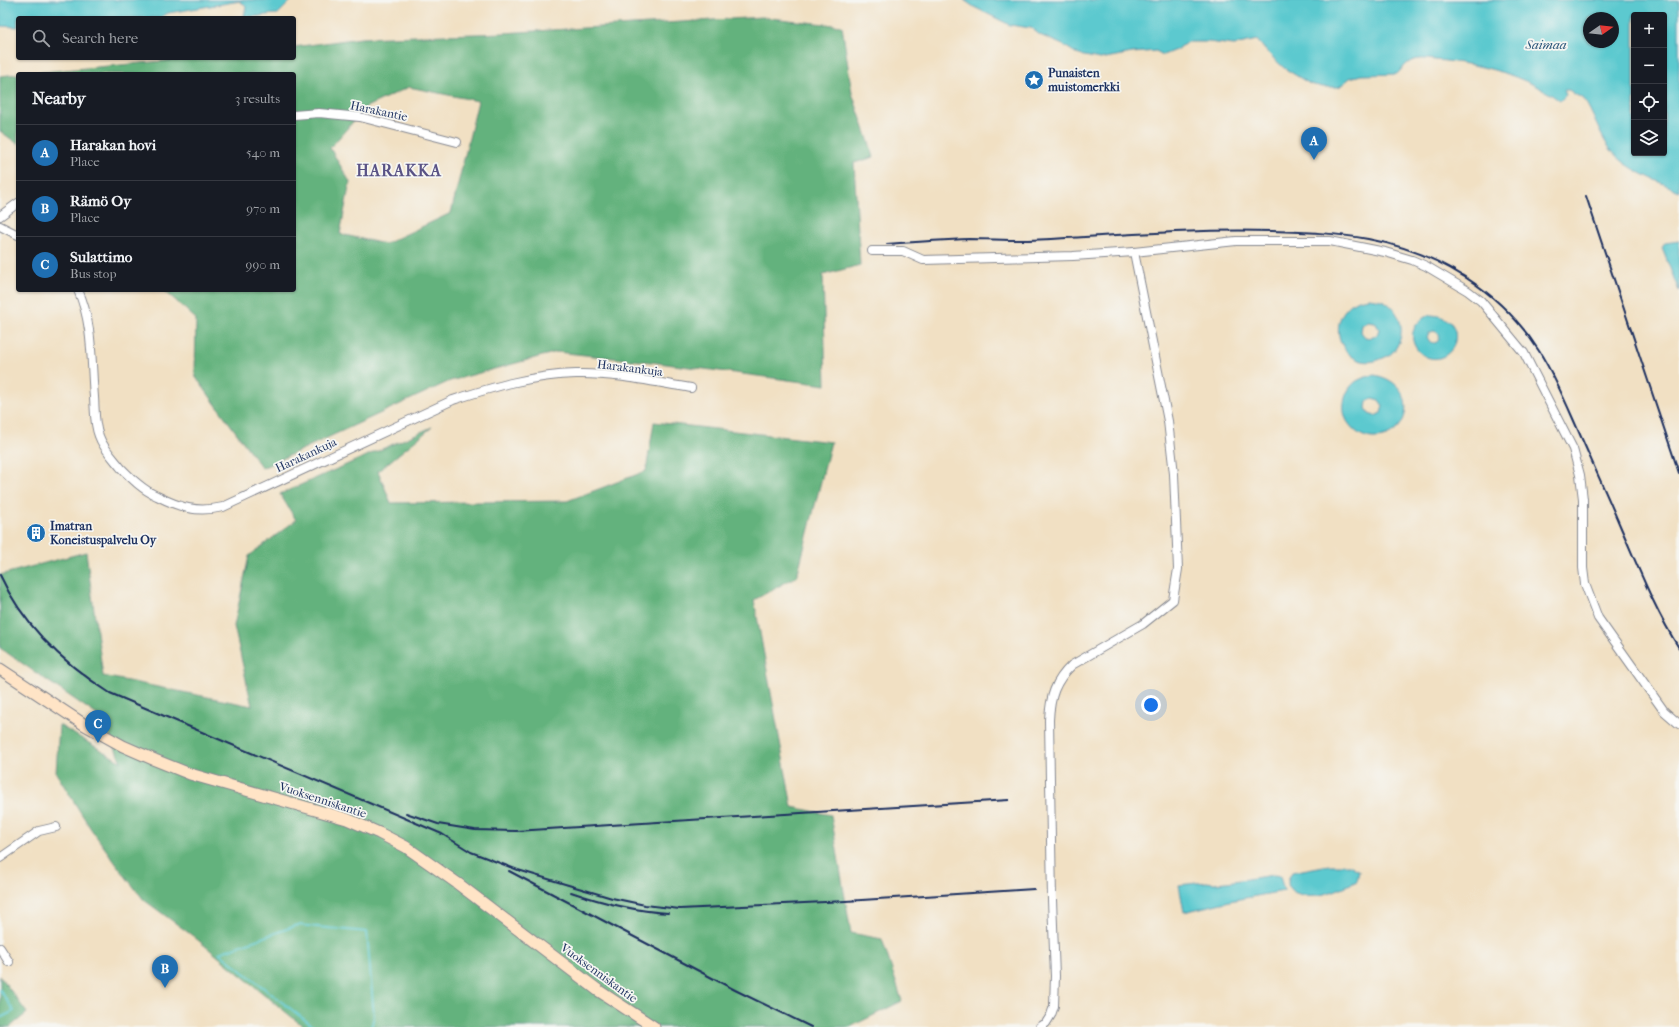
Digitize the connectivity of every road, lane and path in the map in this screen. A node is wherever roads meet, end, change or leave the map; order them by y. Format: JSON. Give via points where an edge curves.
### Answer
{"nodes":[{"id":1,"x":296,"y":115,"type":"edge"},
{"id":2,"x":457,"y":142,"type":"dead end"},
{"id":3,"x":16,"y":204,"type":"edge"},
{"id":4,"x":0,"y":216,"type":"edge"},
{"id":5,"x":0,"y":226,"type":"edge"},
{"id":6,"x":16,"y":234,"type":"edge"},
{"id":7,"x":872,"y":251,"type":"dead end"},
{"id":8,"x":1134,"y":252,"type":"junction"},
{"id":9,"x":79,"y":292,"type":"edge"},
{"id":10,"x":691,"y":388,"type":"dead end"},
{"id":11,"x":0,"y":669,"type":"edge"},
{"id":12,"x":1679,"y":724,"type":"edge"},
{"id":13,"x":56,"y":827,"type":"dead end"},
{"id":14,"x":0,"y":858,"type":"edge"},
{"id":15,"x":0,"y":948,"type":"edge"},
{"id":16,"x":9,"y":962,"type":"dead end"},
{"id":17,"x":1046,"y":1026,"type":"edge"},
{"id":18,"x":654,"y":1027,"type":"edge"}],
"edges":[{"from":1,"to":2,"type":"street","name":"Harakantie","via":[[319,113],[360,117]]},
{"from":3,"to":4,"type":"street"},
{"from":5,"to":6,"type":"street"},
{"from":7,"to":8,"type":"street","via":[[903,251],[923,260]]},
{"from":8,"to":12,"type":"street","via":[[1236,241],[1330,241],[1412,260],[1481,301],[1524,353],[1573,449],[1583,499],[1582,554],[1585,584],[1598,618],[1664,711]]},
{"from":8,"to":17,"type":"street","via":[[1168,421],[1174,474],[1178,569],[1173,600],[1143,624],[1072,665],[1062,674],[1054,689],[1049,720],[1055,976],[1054,1006]]},
{"from":9,"to":10,"type":"street","name":"Harakankuja","via":[[90,331],[99,437],[110,455],[137,483],[159,498],[189,509],[208,511],[223,507],[453,400],[489,388],[550,376],[577,374],[603,375]]},
{"from":11,"to":18,"type":"street","name":"Vuoksenniskantie","via":[[85,725],[142,755],[190,774],[347,819],[406,847],[599,991]]},
{"from":13,"to":14,"type":"street","via":[[39,831]]},
{"from":15,"to":16,"type":"street"}]}
